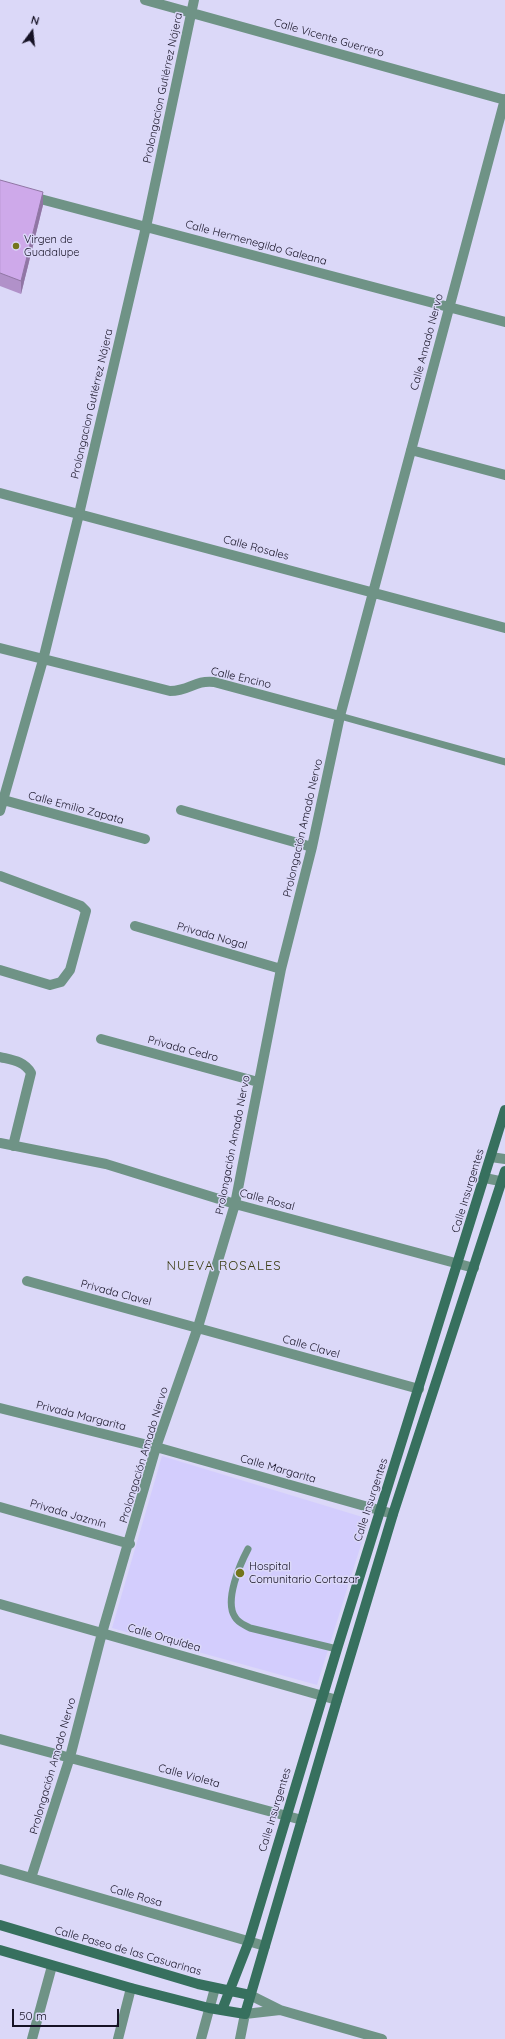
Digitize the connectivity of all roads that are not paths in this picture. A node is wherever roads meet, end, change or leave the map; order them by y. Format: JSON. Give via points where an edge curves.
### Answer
{"nodes":[{"id":1,"x":145,"y":0,"type":"edge"},
{"id":2,"x":194,"y":0,"type":"edge"},
{"id":3,"x":191,"y":11,"type":"junction"},
{"id":4,"x":505,"y":99,"type":"edge"},
{"id":5,"x":22,"y":194,"type":"edge"},
{"id":6,"x":146,"y":227,"type":"junction"},
{"id":7,"x":449,"y":307,"type":"junction"},
{"id":8,"x":505,"y":322,"type":"edge"},
{"id":9,"x":411,"y":450,"type":"junction"},
{"id":10,"x":505,"y":475,"type":"edge"},
{"id":11,"x":0,"y":493,"type":"edge"},
{"id":12,"x":78,"y":514,"type":"junction"},
{"id":13,"x":373,"y":592,"type":"junction"},
{"id":14,"x":505,"y":628,"type":"edge"},
{"id":15,"x":0,"y":648,"type":"edge"},
{"id":16,"x":43,"y":660,"type":"junction"},
{"id":17,"x":340,"y":716,"type":"junction"},
{"id":18,"x":505,"y":762,"type":"edge"},
{"id":19,"x":1,"y":800,"type":"edge"},
{"id":20,"x":181,"y":810,"type":"dead end"},
{"id":21,"x":0,"y":811,"type":"edge"},
{"id":22,"x":145,"y":839,"type":"dead end"},
{"id":23,"x":312,"y":847,"type":"junction"},
{"id":24,"x":0,"y":876,"type":"edge"},
{"id":25,"x":136,"y":926,"type":"dead end"},
{"id":26,"x":281,"y":969,"type":"junction"},
{"id":27,"x":0,"y":970,"type":"edge"},
{"id":28,"x":101,"y":1039,"type":"dead end"},
{"id":29,"x":0,"y":1057,"type":"edge"},
{"id":30,"x":258,"y":1082,"type":"junction"},
{"id":31,"x":505,"y":1110,"type":"edge"},
{"id":32,"x":0,"y":1143,"type":"edge"},
{"id":33,"x":13,"y":1146,"type":"junction"},
{"id":34,"x":491,"y":1157,"type":"junction"},
{"id":35,"x":505,"y":1160,"type":"edge"},
{"id":36,"x":505,"y":1171,"type":"edge"},
{"id":37,"x":485,"y":1178,"type":"junction"},
{"id":38,"x":504,"y":1182,"type":"edge"},
{"id":39,"x":235,"y":1204,"type":"junction"},
{"id":40,"x":458,"y":1264,"type":"junction"},
{"id":41,"x":474,"y":1268,"type":"junction"},
{"id":42,"x":27,"y":1281,"type":"dead end"},
{"id":43,"x":198,"y":1327,"type":"junction"},
{"id":44,"x":419,"y":1389,"type":"junction"},
{"id":45,"x":0,"y":1408,"type":"edge"},
{"id":46,"x":156,"y":1447,"type":"junction"},
{"id":47,"x":0,"y":1507,"type":"edge"},
{"id":48,"x":380,"y":1510,"type":"junction"},
{"id":49,"x":393,"y":1514,"type":"junction"},
{"id":50,"x":130,"y":1544,"type":"junction"},
{"id":51,"x":248,"y":1549,"type":"dead end"},
{"id":52,"x":0,"y":1604,"type":"edge"},
{"id":53,"x":102,"y":1633,"type":"junction"},
{"id":54,"x":336,"y":1649,"type":"junction"},
{"id":55,"x":322,"y":1696,"type":"junction"},
{"id":56,"x":337,"y":1700,"type":"junction"},
{"id":57,"x":0,"y":1739,"type":"edge"},
{"id":58,"x":70,"y":1757,"type":"junction"},
{"id":59,"x":286,"y":1815,"type":"junction"},
{"id":60,"x":302,"y":1820,"type":"junction"},
{"id":61,"x":0,"y":1869,"type":"edge"},
{"id":62,"x":31,"y":1878,"type":"junction"},
{"id":63,"x":0,"y":1925,"type":"edge"},
{"id":64,"x":249,"y":1941,"type":"junction"},
{"id":65,"x":265,"y":1946,"type":"junction"},
{"id":66,"x":0,"y":1950,"type":"edge"},
{"id":67,"x":52,"y":1966,"type":"junction"},
{"id":68,"x":131,"y":1988,"type":"junction"},
{"id":69,"x":215,"y":1988,"type":"junction"},
{"id":70,"x":229,"y":1990,"type":"junction"},
{"id":71,"x":250,"y":1995,"type":"junction"},
{"id":72,"x":209,"y":2008,"type":"junction"},
{"id":73,"x":222,"y":2010,"type":"junction"},
{"id":74,"x":280,"y":2010,"type":"junction"},
{"id":75,"x":245,"y":2014,"type":"junction"},
{"id":76,"x":32,"y":2039,"type":"edge"},
{"id":77,"x":118,"y":2039,"type":"edge"},
{"id":78,"x":201,"y":2039,"type":"edge"},
{"id":79,"x":240,"y":2039,"type":"edge"},
{"id":80,"x":382,"y":2039,"type":"edge"}],
"edges":[{"from":1,"to":3,"type":"street","name":"Calle Vicente Guerrero"},
{"from":2,"to":3,"type":"street","name":"Prolongacion Gutiérrez Nájera"},
{"from":3,"to":4,"type":"street","name":"Calle Vicente Guerrero"},
{"from":3,"to":6,"type":"street","name":"Prolongacion Gutiérrez Nájera"},
{"from":4,"to":7,"type":"street","name":"Calle Amado Nervo"},
{"from":5,"to":6,"type":"street","name":"Calle Hermenegildo Galeana"},
{"from":6,"to":7,"type":"street","name":"Calle Hermenegildo Galeana"},
{"from":6,"to":12,"type":"street","name":"Prolongacion Gutiérrez Nájera"},
{"from":7,"to":8,"type":"street","name":"Calle Hermenegildo Galeana"},
{"from":7,"to":9,"type":"street","name":"Calle Amado Nervo"},
{"from":9,"to":10,"type":"street"},
{"from":9,"to":13,"type":"street","name":"Calle Amado Nervo"},
{"from":11,"to":12,"type":"street","name":"Calle Rosales"},
{"from":12,"to":13,"type":"street","name":"Calle Rosales"},
{"from":12,"to":16,"type":"street","name":"Prolongacion Gutiérrez Nájera"},
{"from":13,"to":14,"type":"street","name":"Calle Rosales"},
{"from":13,"to":17,"type":"street","name":"Prolongación Amado Nervo"},
{"from":15,"to":16,"type":"street","name":"Calle Encino"},
{"from":16,"to":17,"type":"street","name":"Calle Encino","via":[[170,691],[184,690],[201,682],[214,682]]},
{"from":16,"to":19,"type":"street","name":"Prolongacion Gutiérrez Nájera"},
{"from":17,"to":18,"type":"lane"},
{"from":17,"to":23,"type":"street","name":"Prolongación Amado Nervo"},
{"from":19,"to":21,"type":"street","name":"Prolongacion Gutiérrez Nájera"},
{"from":19,"to":22,"type":"street","name":"Calle Emilio Zapata"},
{"from":20,"to":23,"type":"street"},
{"from":23,"to":26,"type":"street","name":"Prolongación Amado Nervo"},
{"from":24,"to":27,"type":"street","via":[[81,906],[86,911],[70,970],[61,982],[50,985]]},
{"from":25,"to":26,"type":"street","name":"Privada Nogal"},
{"from":26,"to":30,"type":"street","name":"Prolongación Amado Nervo"},
{"from":28,"to":30,"type":"street","name":"Privada Cedro"},
{"from":29,"to":33,"type":"street","via":[[22,1064],[31,1073]]},
{"from":30,"to":39,"type":"street","name":"Prolongación Amado Nervo"},
{"from":31,"to":34,"type":"main road","name":"Calle Insurgentes"},
{"from":32,"to":33,"type":"street","name":"Calle Rosal"},
{"from":33,"to":39,"type":"street","name":"Calle Rosal","via":[[106,1164]]},
{"from":34,"to":35,"type":"street"},
{"from":34,"to":37,"type":"main road","name":"Calle Insurgentes"},
{"from":36,"to":38,"type":"main road"},
{"from":37,"to":38,"type":"street"},
{"from":37,"to":40,"type":"main road","name":"Calle Insurgentes"},
{"from":38,"to":41,"type":"main road"},
{"from":39,"to":40,"type":"street","name":"Calle Rosal"},
{"from":39,"to":43,"type":"street","name":"Prolongación Amado Nervo"},
{"from":40,"to":41,"type":"street","name":"Calle Rosal"},
{"from":40,"to":44,"type":"main road","name":"Calle Insurgentes"},
{"from":41,"to":49,"type":"main road"},
{"from":42,"to":43,"type":"street","name":"Privada Clavel"},
{"from":43,"to":44,"type":"street","name":"Calle Clavel"},
{"from":43,"to":46,"type":"street","name":"Prolongación Amado Nervo"},
{"from":44,"to":48,"type":"main road","name":"Calle Insurgentes"},
{"from":45,"to":46,"type":"street","name":"Privada Margarita"},
{"from":46,"to":48,"type":"street","name":"Calle Margarita"},
{"from":46,"to":50,"type":"street","name":"Prolongación Amado Nervo"},
{"from":47,"to":50,"type":"street","name":"Privada Jazmín"},
{"from":48,"to":49,"type":"street","name":"Calle Margarita"},
{"from":48,"to":54,"type":"main road","name":"Calle Insurgentes"},
{"from":49,"to":56,"type":"main road"},
{"from":50,"to":53,"type":"street","name":"Prolongación Amado Nervo"},
{"from":51,"to":54,"type":"lane","via":[[237,1572],[233,1590],[233,1611],[240,1623],[250,1628]]},
{"from":52,"to":53,"type":"street","name":"Calle Orquídea"},
{"from":53,"to":55,"type":"street","name":"Calle Orquídea"},
{"from":53,"to":58,"type":"street","name":"Prolongación Amado Nervo"},
{"from":54,"to":55,"type":"main road","name":"Calle Insurgentes"},
{"from":55,"to":56,"type":"street","name":"Calle Orquídea"},
{"from":55,"to":59,"type":"main road","name":"Calle Insurgentes"},
{"from":56,"to":60,"type":"main road"},
{"from":57,"to":58,"type":"street","name":"Calle Violeta"},
{"from":58,"to":59,"type":"street","name":"Calle Violeta"},
{"from":58,"to":62,"type":"street","name":"Prolongación Amado Nervo"},
{"from":59,"to":60,"type":"street","name":"Calle Violeta"},
{"from":59,"to":64,"type":"main road","name":"Calle Insurgentes"},
{"from":60,"to":65,"type":"main road"},
{"from":61,"to":62,"type":"street","name":"Calle Rosa"},
{"from":62,"to":64,"type":"street","name":"Calle Rosa"},
{"from":63,"to":69,"type":"main road","name":"Calle Paseo de las Casuarinas"},
{"from":64,"to":65,"type":"street","name":"Calle Rosa"},
{"from":64,"to":70,"type":"main road","name":"Calle Insurgentes"},
{"from":65,"to":71,"type":"main road"},
{"from":66,"to":67,"type":"main road"},
{"from":67,"to":68,"type":"main road"},
{"from":67,"to":76,"type":"street"},
{"from":68,"to":72,"type":"main road"},
{"from":68,"to":77,"type":"street"},
{"from":69,"to":70,"type":"main road","name":"Calle Paseo de las Casuarinas"},
{"from":69,"to":72,"type":"street"},
{"from":70,"to":71,"type":"main road","name":"Calle Paseo de las Casuarinas"},
{"from":70,"to":73,"type":"main road","name":"Calle Insurgentes"},
{"from":71,"to":74,"type":"street"},
{"from":71,"to":75,"type":"main road"},
{"from":72,"to":73,"type":"main road"},
{"from":72,"to":78,"type":"street"},
{"from":73,"to":75,"type":"main road"},
{"from":74,"to":75,"type":"street"},
{"from":74,"to":80,"type":"street"},
{"from":75,"to":79,"type":"street"}]}
